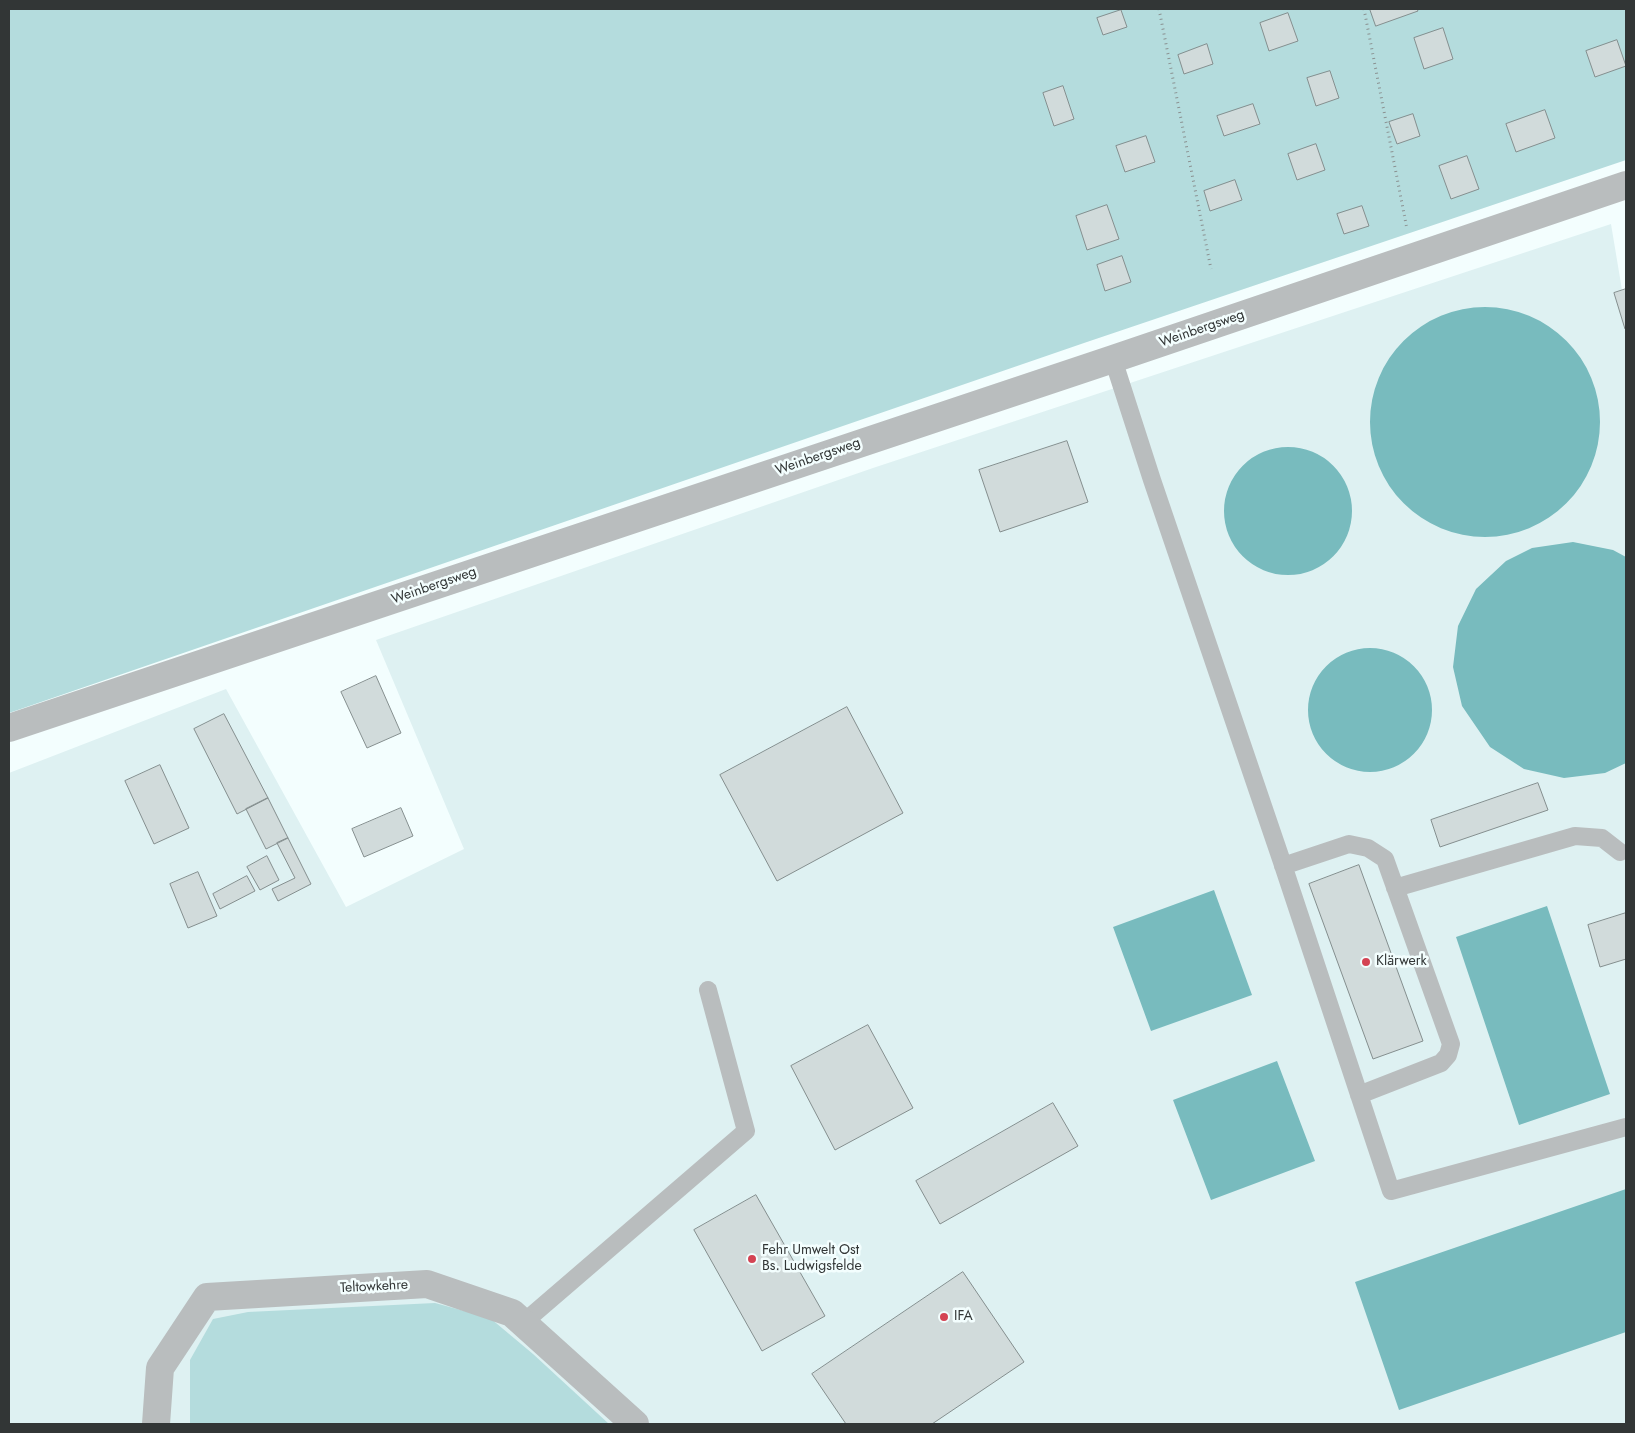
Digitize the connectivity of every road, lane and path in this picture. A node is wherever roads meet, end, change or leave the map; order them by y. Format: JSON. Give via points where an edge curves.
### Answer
{"nodes":[{"id":1,"x":1159,"y":9,"type":"edge"},
{"id":2,"x":1364,"y":9,"type":"edge"},
{"id":3,"x":1626,"y":185,"type":"edge"},
{"id":4,"x":1413,"y":257,"type":"junction"},
{"id":5,"x":1211,"y":269,"type":"dead end"},
{"id":6,"x":1113,"y":359,"type":"junction"},
{"id":7,"x":9,"y":728,"type":"edge"},
{"id":8,"x":1620,"y":852,"type":"dead end"},
{"id":9,"x":1284,"y":866,"type":"junction"},
{"id":10,"x":1395,"y":888,"type":"junction"},
{"id":11,"x":708,"y":990,"type":"dead end"},
{"id":12,"x":1359,"y":1095,"type":"junction"},
{"id":13,"x":1626,"y":1127,"type":"edge"},
{"id":14,"x":524,"y":1324,"type":"junction"},
{"id":15,"x":156,"y":1424,"type":"edge"},
{"id":16,"x":635,"y":1424,"type":"edge"}],
"edges":[{"from":1,"to":5,"type":"path"},
{"from":2,"to":4,"type":"path"},
{"from":3,"to":4,"type":"street","name":"Weinbergsweg"},
{"from":4,"to":6,"type":"street","name":"Weinbergsweg"},
{"from":6,"to":7,"type":"street","name":"Weinbergsweg"},
{"from":6,"to":9,"type":"lane"},
{"from":8,"to":10,"type":"lane","via":[[1602,838],[1575,836]]},
{"from":9,"to":10,"type":"lane","via":[[1349,844],[1368,848],[1385,859]]},
{"from":9,"to":12,"type":"lane"},
{"from":10,"to":12,"type":"lane","via":[[1451,1044],[1441,1063]]},
{"from":11,"to":14,"type":"lane","via":[[746,1131]]},
{"from":12,"to":13,"type":"lane","via":[[1390,1191]]},
{"from":14,"to":15,"type":"street","name":"Teltowkehre","via":[[512,1313],[427,1284],[207,1297],[160,1368]]},
{"from":14,"to":16,"type":"street","name":"Teltowkehre"}]}
